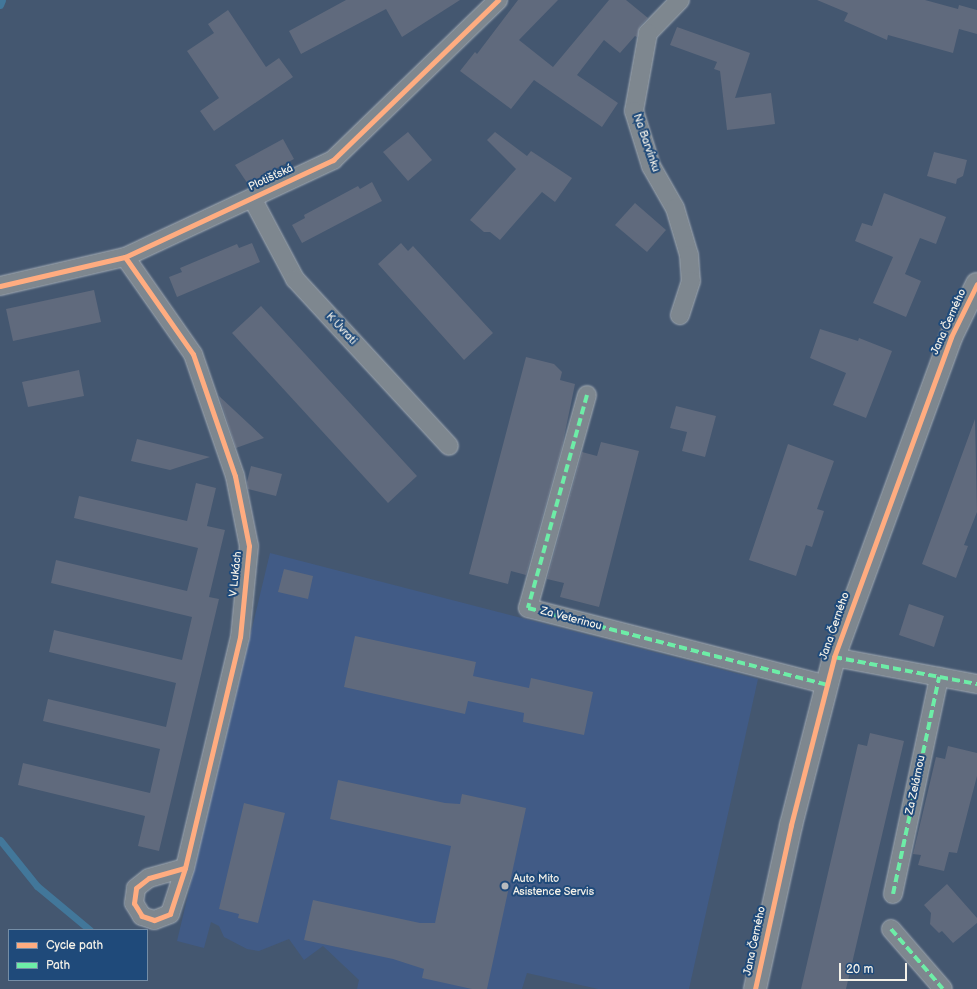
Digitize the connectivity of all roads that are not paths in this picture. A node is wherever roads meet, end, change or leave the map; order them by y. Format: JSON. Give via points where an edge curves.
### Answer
{"nodes":[{"id":1,"x":498,"y":0,"type":"edge"},
{"id":2,"x":680,"y":0,"type":"edge"},
{"id":3,"x":252,"y":198,"type":"junction"},
{"id":4,"x":125,"y":257,"type":"junction"},
{"id":5,"x":977,"y":284,"type":"edge"},
{"id":6,"x":0,"y":286,"type":"edge"},
{"id":7,"x":680,"y":315,"type":"dead end"},
{"id":8,"x":587,"y":395,"type":"dead end"},
{"id":9,"x":450,"y":446,"type":"dead end"},
{"id":10,"x":834,"y":657,"type":"junction"},
{"id":11,"x":939,"y":677,"type":"junction"},
{"id":12,"x":977,"y":684,"type":"edge"},
{"id":13,"x":827,"y":685,"type":"junction"},
{"id":14,"x":185,"y":868,"type":"dead end"},
{"id":15,"x":893,"y":894,"type":"dead end"},
{"id":16,"x":891,"y":929,"type":"dead end"},
{"id":17,"x":755,"y":989,"type":"edge"},
{"id":18,"x":943,"y":989,"type":"edge"}],
"edges":[{"from":1,"to":3,"type":"street","name":"Plotišťská","via":[[333,160]]},
{"from":2,"to":7,"type":"street","name":"Na Barvínku","via":[[648,33],[634,112],[651,166],[675,208],[688,248],[692,280]]},
{"from":3,"to":4,"type":"street","name":"Plotišťská"},
{"from":3,"to":9,"type":"street","name":"K Úvrati","via":[[295,279]]},
{"from":4,"to":6,"type":"street","name":"Plotišťská"},
{"from":4,"to":14,"type":"street","name":"V Lukách","via":[[193,354],[235,476],[249,546],[240,637]]},
{"from":5,"to":10,"type":"street","name":"Jana Černého","via":[[951,337]]},
{"from":8,"to":13,"type":"street","name":"Za Veterinou","via":[[528,608]]},
{"from":10,"to":11,"type":"street"},
{"from":10,"to":13,"type":"street","name":"Jana Černého"},
{"from":11,"to":12,"type":"street"},
{"from":11,"to":15,"type":"street","name":"Za Zelárnou"},
{"from":13,"to":17,"type":"street","name":"Jana Černého","via":[[791,824]]},
{"from":16,"to":18,"type":"street"}]}
